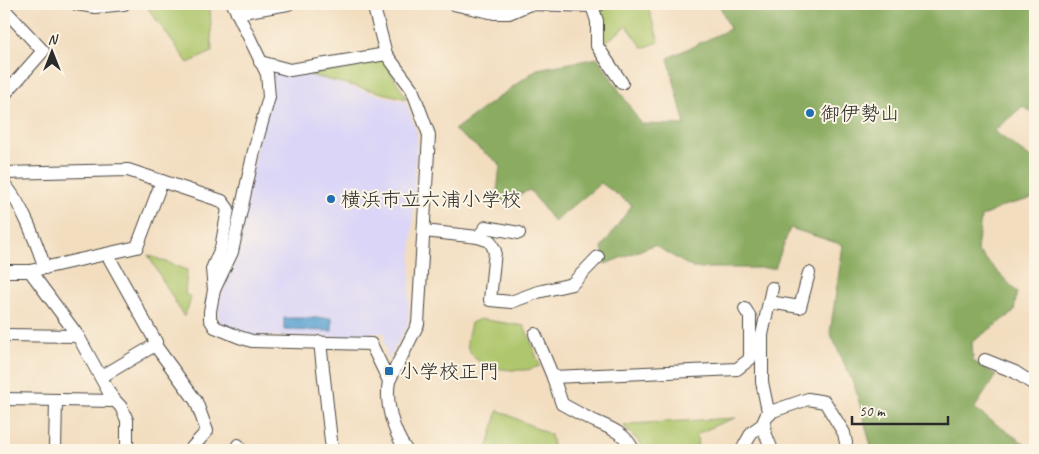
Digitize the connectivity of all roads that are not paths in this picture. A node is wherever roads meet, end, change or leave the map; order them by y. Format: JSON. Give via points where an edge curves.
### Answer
{"nodes":[{"id":1,"x":76,"y":4,"type":"edge"},
{"id":2,"x":124,"y":4,"type":"edge"},
{"id":3,"x":288,"y":4,"type":"edge"},
{"id":4,"x":373,"y":4,"type":"edge"},
{"id":5,"x":461,"y":4,"type":"edge"},
{"id":6,"x":556,"y":4,"type":"edge"},
{"id":7,"x":592,"y":5,"type":"edge"},
{"id":8,"x":235,"y":8,"type":"edge"},
{"id":9,"x":4,"y":9,"type":"edge"},
{"id":10,"x":386,"y":54,"type":"junction"},
{"id":11,"x":260,"y":62,"type":"junction"},
{"id":12,"x":622,"y":83,"type":"dead end"},
{"id":13,"x":4,"y":95,"type":"edge"},
{"id":14,"x":4,"y":173,"type":"edge"},
{"id":15,"x":162,"y":181,"type":"junction"},
{"id":16,"x":4,"y":184,"type":"edge"},
{"id":17,"x":424,"y":231,"type":"junction"},
{"id":18,"x":519,"y":233,"type":"dead end"},
{"id":19,"x":478,"y":237,"type":"junction"},
{"id":20,"x":107,"y":254,"type":"junction"},
{"id":21,"x":598,"y":257,"type":"dead end"},
{"id":22,"x":45,"y":268,"type":"junction"},
{"id":23,"x":4,"y":271,"type":"edge"},
{"id":24,"x":30,"y":271,"type":"junction"},
{"id":25,"x":809,"y":273,"type":"dead end"},
{"id":26,"x":772,"y":288,"type":"dead end"},
{"id":27,"x":214,"y":290,"type":"junction"},
{"id":28,"x":769,"y":302,"type":"junction"},
{"id":29,"x":745,"y":309,"type":"dead end"},
{"id":30,"x":535,"y":334,"type":"dead end"},
{"id":31,"x":4,"y":335,"type":"edge"},
{"id":32,"x":78,"y":336,"type":"junction"},
{"id":33,"x":320,"y":342,"type":"junction"},
{"id":34,"x":155,"y":346,"type":"junction"},
{"id":35,"x":985,"y":360,"type":"dead end"},
{"id":36,"x":100,"y":377,"type":"junction"},
{"id":37,"x":553,"y":377,"type":"junction"},
{"id":38,"x":390,"y":381,"type":"junction"},
{"id":39,"x":1035,"y":385,"type":"edge"},
{"id":40,"x":4,"y":399,"type":"edge"},
{"id":41,"x":56,"y":400,"type":"junction"},
{"id":42,"x":116,"y":401,"type":"junction"},
{"id":43,"x":765,"y":419,"type":"junction"},
{"id":44,"x":846,"y":443,"type":"dead end"},
{"id":45,"x":56,"y":450,"type":"edge"},
{"id":46,"x":127,"y":450,"type":"edge"},
{"id":47,"x":190,"y":450,"type":"edge"},
{"id":48,"x":332,"y":450,"type":"edge"},
{"id":49,"x":406,"y":450,"type":"edge"},
{"id":50,"x":632,"y":450,"type":"edge"},
{"id":51,"x":742,"y":450,"type":"edge"},
{"id":52,"x":772,"y":450,"type":"edge"}],
"edges":[{"from":1,"to":2,"type":"street","via":[[95,7]]},
{"from":3,"to":8,"type":"street"},
{"from":4,"to":10,"type":"street"},
{"from":5,"to":6,"type":"street","via":[[494,13],[510,13],[530,4]]},
{"from":6,"to":7,"type":"street"},
{"from":7,"to":12,"type":"street","via":[[597,21],[597,46]]},
{"from":8,"to":11,"type":"street"},
{"from":9,"to":13,"type":"street","via":[[43,51]]},
{"from":10,"to":11,"type":"street","via":[[290,70]]},
{"from":10,"to":17,"type":"street","via":[[412,89],[429,132]]},
{"from":11,"to":27,"type":"street","via":[[266,74],[269,97],[232,252]]},
{"from":14,"to":15,"type":"street","via":[[128,170]]},
{"from":15,"to":20,"type":"street","via":[[137,247]]},
{"from":15,"to":27,"type":"street","via":[[222,201],[228,209],[221,248],[212,269]]},
{"from":16,"to":22,"type":"street","via":[[33,233]]},
{"from":17,"to":19,"type":"street"},
{"from":17,"to":38,"type":"street","via":[[418,324]]},
{"from":18,"to":19,"type":"street","via":[[486,227]]},
{"from":19,"to":21,"type":"street","via":[[490,241],[495,251],[490,300],[511,302],[572,284]]},
{"from":20,"to":22,"type":"street"},
{"from":20,"to":34,"type":"street","via":[[156,342]]},
{"from":22,"to":24,"type":"street"},
{"from":23,"to":24,"type":"street"},
{"from":24,"to":32,"type":"street"},
{"from":25,"to":28,"type":"street","via":[[800,307]]},
{"from":26,"to":28,"type":"street"},
{"from":27,"to":33,"type":"street","via":[[210,319],[215,327],[252,340]]},
{"from":28,"to":43,"type":"street","via":[[762,335],[762,382],[768,411]]},
{"from":29,"to":37,"type":"street","via":[[750,317],[750,359],[737,369]]},
{"from":30,"to":37,"type":"street"},
{"from":31,"to":32,"type":"street"},
{"from":32,"to":36,"type":"street"},
{"from":33,"to":38,"type":"street","via":[[371,344]]},
{"from":33,"to":48,"type":"street"},
{"from":34,"to":36,"type":"street"},
{"from":34,"to":47,"type":"street","via":[[196,401],[207,431]]},
{"from":35,"to":39,"type":"street","via":[[1015,372]]},
{"from":36,"to":42,"type":"street"},
{"from":37,"to":50,"type":"street","via":[[562,404],[610,427],[624,438]]},
{"from":38,"to":49,"type":"street","via":[[388,399],[391,416]]},
{"from":40,"to":41,"type":"street"},
{"from":41,"to":42,"type":"street"},
{"from":41,"to":45,"type":"street"},
{"from":42,"to":46,"type":"street","via":[[127,420]]},
{"from":43,"to":44,"type":"street","via":[[773,411],[808,399],[826,402],[844,433]]},
{"from":43,"to":51,"type":"street","via":[[752,432]]},
{"from":43,"to":52,"type":"street","via":[[764,430]]}]}
